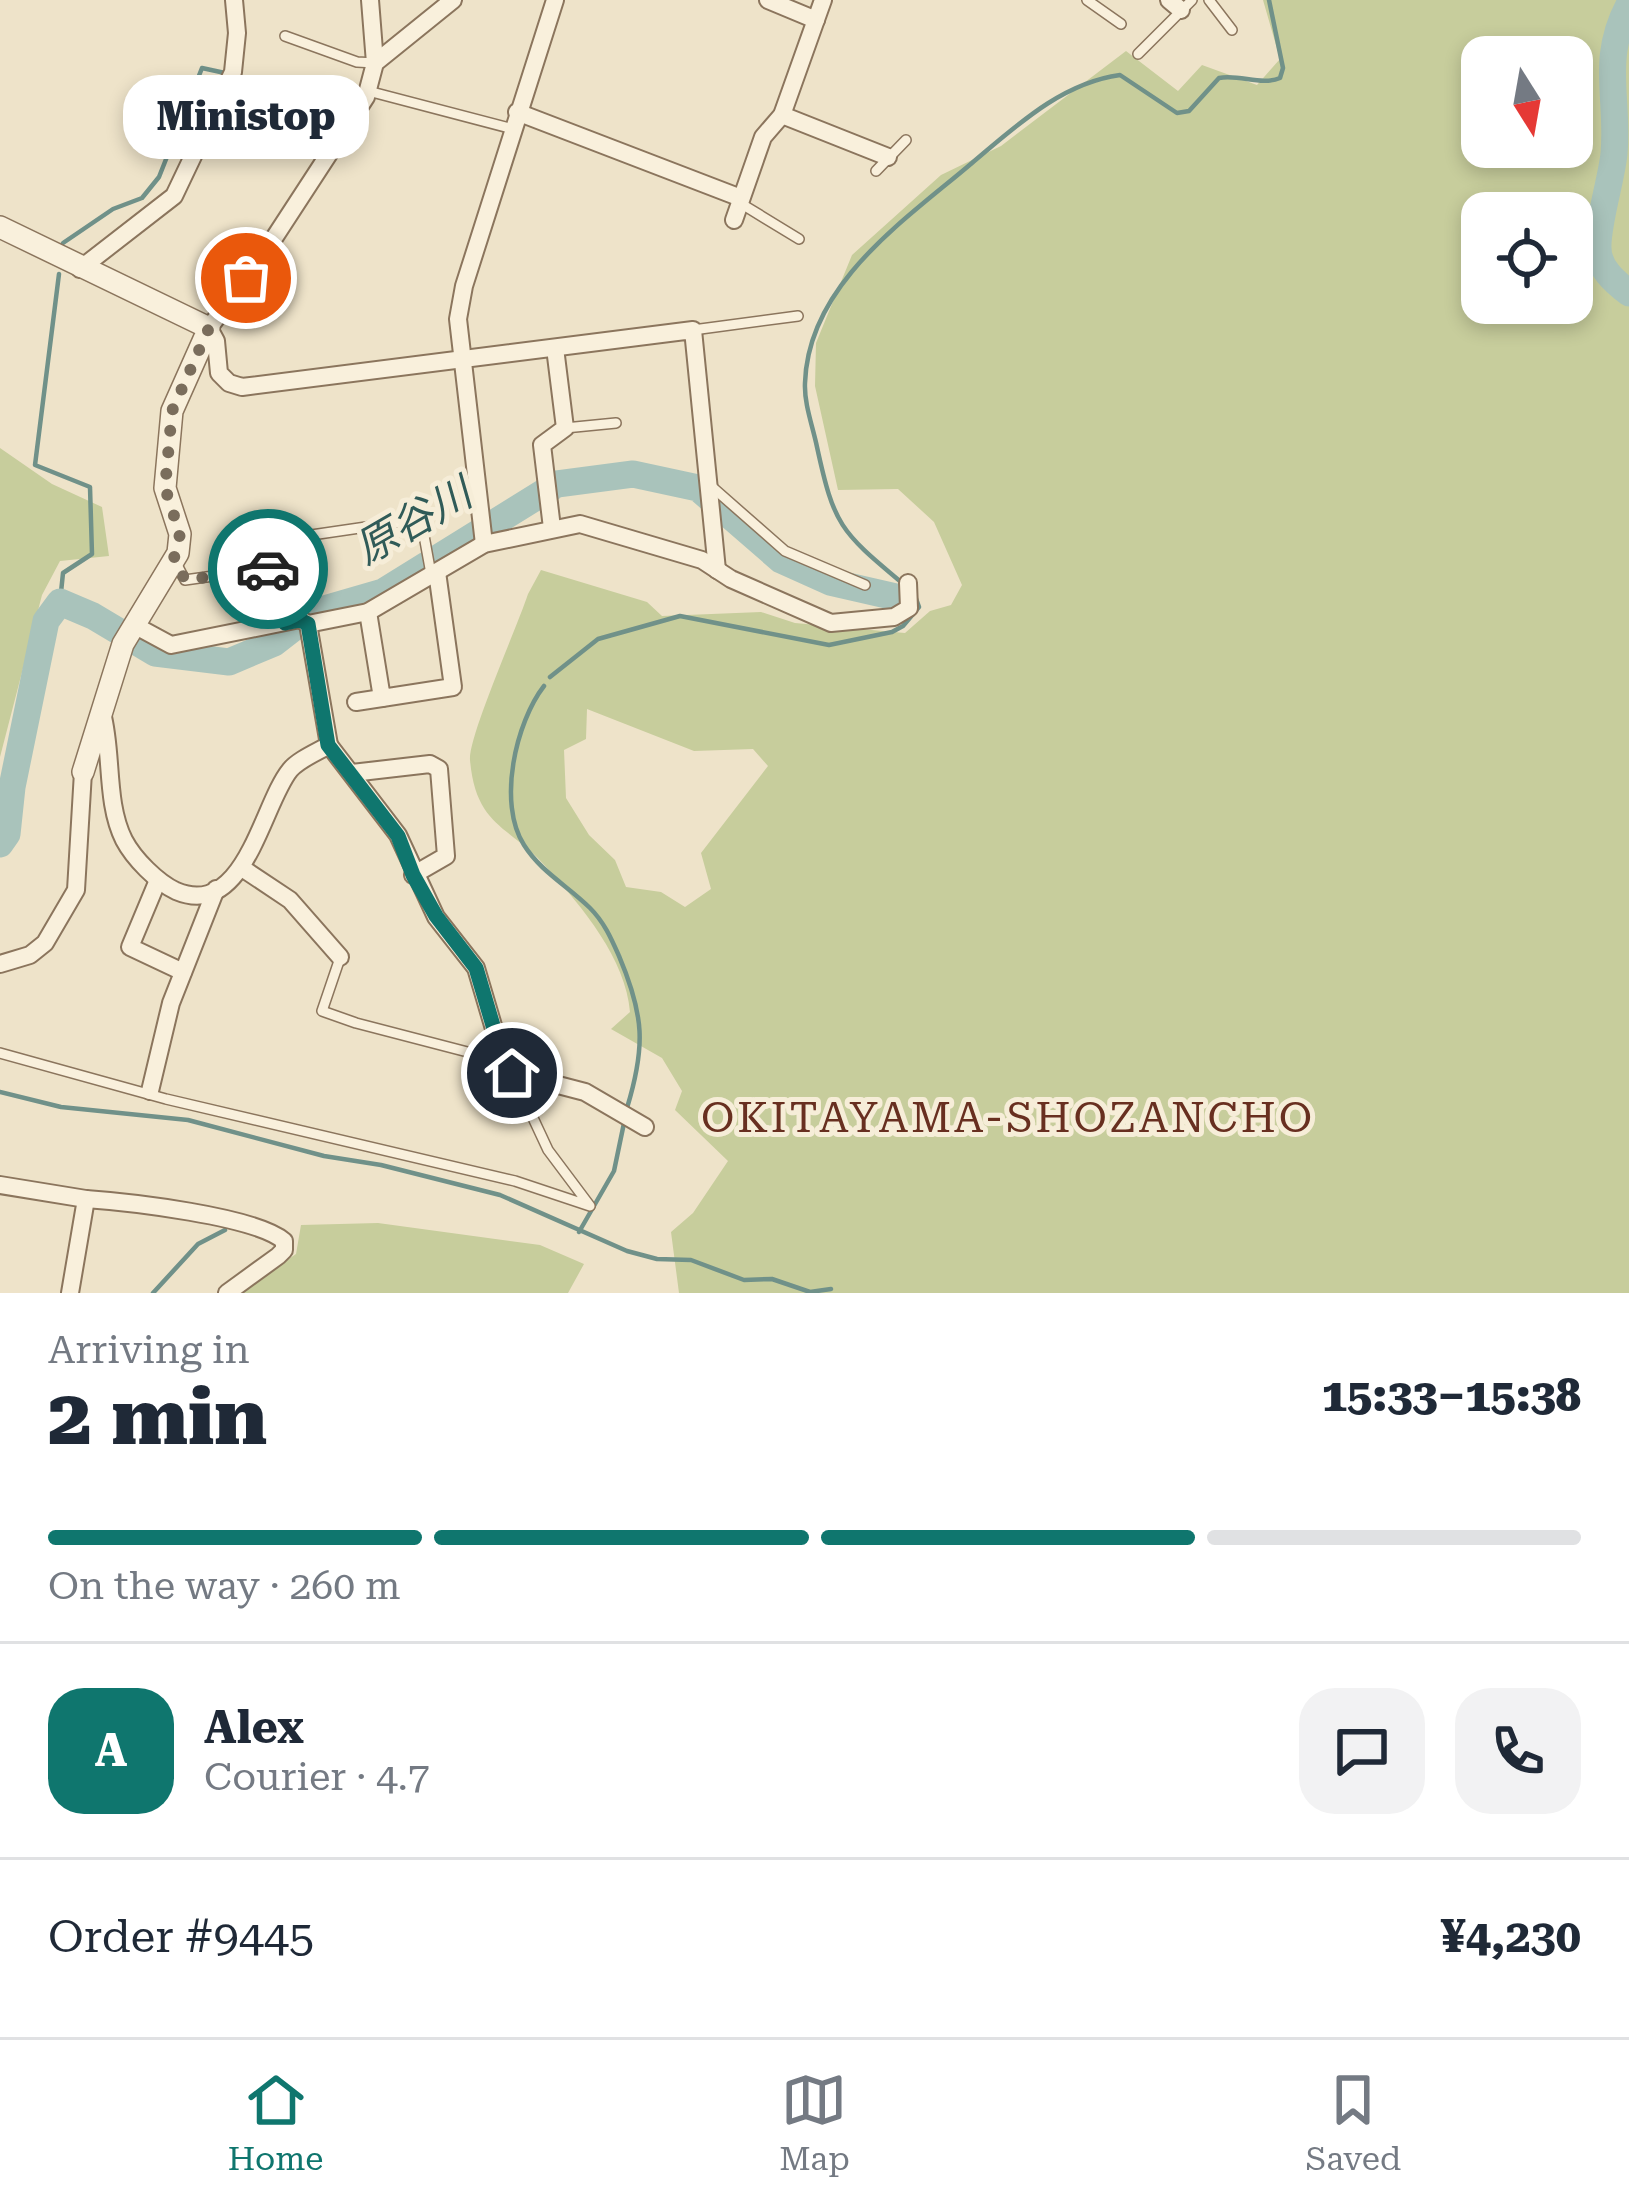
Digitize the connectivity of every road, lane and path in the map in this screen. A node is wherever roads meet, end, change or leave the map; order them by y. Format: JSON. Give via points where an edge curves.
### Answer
{"nodes":[{"id":1,"x":234,"y":0,"type":"edge"},
{"id":2,"x":370,"y":0,"type":"edge"},
{"id":3,"x":453,"y":0,"type":"edge"},
{"id":4,"x":555,"y":0,"type":"edge"},
{"id":5,"x":768,"y":0,"type":"edge"},
{"id":6,"x":823,"y":0,"type":"edge"},
{"id":7,"x":1087,"y":0,"type":"edge"},
{"id":8,"x":1209,"y":0,"type":"edge"},
{"id":9,"x":1180,"y":3,"type":"edge"},
{"id":10,"x":816,"y":20,"type":"junction"},
{"id":11,"x":1121,"y":24,"type":"dead end"},
{"id":12,"x":1232,"y":30,"type":"dead end"},
{"id":13,"x":285,"y":36,"type":"dead end"},
{"id":14,"x":1138,"y":54,"type":"dead end"},
{"id":15,"x":375,"y":63,"type":"junction"},
{"id":16,"x":284,"y":88,"type":"dead end"},
{"id":17,"x":368,"y":91,"type":"junction"},
{"id":18,"x":782,"y":115,"type":"junction"},
{"id":19,"x":350,"y":121,"type":"junction"},
{"id":20,"x":515,"y":121,"type":"junction"},
{"id":21,"x":906,"y":140,"type":"dead end"},
{"id":22,"x":882,"y":164,"type":"joint"},
{"id":23,"x":738,"y":207,"type":"junction"},
{"id":24,"x":0,"y":227,"type":"edge"},
{"id":25,"x":799,"y":239,"type":"dead end"},
{"id":26,"x":80,"y":269,"type":"junction"},
{"id":27,"x":798,"y":316,"type":"dead end"},
{"id":28,"x":209,"y":328,"type":"junction"},
{"id":29,"x":693,"y":329,"type":"junction"},
{"id":30,"x":555,"y":348,"type":"junction"},
{"id":31,"x":460,"y":359,"type":"junction"},
{"id":32,"x":616,"y":423,"type":"dead end"},
{"id":33,"x":565,"y":428,"type":"junction"},
{"id":34,"x":711,"y":486,"type":"junction"},
{"id":35,"x":553,"y":528,"type":"junction"},
{"id":36,"x":484,"y":544,"type":"junction"},
{"id":37,"x":174,"y":558,"type":"junction"},
{"id":38,"x":277,"y":568,"type":"junction"},
{"id":39,"x":717,"y":570,"type":"junction"},
{"id":40,"x":434,"y":573,"type":"junction"},
{"id":41,"x":908,"y":583,"type":"dead end"},
{"id":42,"x":865,"y":585,"type":"dead end"},
{"id":43,"x":368,"y":612,"type":"junction"},
{"id":44,"x":285,"y":623,"type":"junction"},
{"id":45,"x":308,"y":624,"type":"junction"},
{"id":46,"x":130,"y":632,"type":"junction"},
{"id":47,"x":382,"y":698,"type":"junction"},
{"id":48,"x":356,"y":702,"type":"dead end"},
{"id":49,"x":100,"y":707,"type":"junction"},
{"id":50,"x":328,"y":745,"type":"junction"},
{"id":51,"x":83,"y":772,"type":"joint"},
{"id":52,"x":352,"y":773,"type":"junction"},
{"id":53,"x":242,"y":868,"type":"junction"},
{"id":54,"x":413,"y":875,"type":"junction"},
{"id":55,"x":158,"y":880,"type":"junction"},
{"id":56,"x":216,"y":889,"type":"junction"},
{"id":57,"x":340,"y":957,"type":"joint"},
{"id":58,"x":0,"y":964,"type":"edge"},
{"id":59,"x":183,"y":972,"type":"junction"},
{"id":60,"x":0,"y":1053,"type":"edge"},
{"id":61,"x":509,"y":1068,"type":"junction"},
{"id":62,"x":150,"y":1091,"type":"junction"},
{"id":63,"x":646,"y":1127,"type":"dead end"},
{"id":64,"x":0,"y":1185,"type":"edge"},
{"id":65,"x":86,"y":1198,"type":"junction"},
{"id":66,"x":70,"y":1293,"type":"edge"},
{"id":67,"x":226,"y":1293,"type":"edge"}],
"edges":[{"from":1,"to":26,"type":"street","via":[[233,72],[174,196]]},
{"from":2,"to":15,"type":"street"},
{"from":3,"to":15,"type":"street"},
{"from":4,"to":20,"type":"street"},
{"from":5,"to":10,"type":"street"},
{"from":6,"to":10,"type":"street"},
{"from":7,"to":11,"type":"lane"},
{"from":8,"to":12,"type":"lane"},
{"from":9,"to":14,"type":"lane"},
{"from":10,"to":18,"type":"street"},
{"from":13,"to":15,"type":"lane"},
{"from":15,"to":17,"type":"street"},
{"from":16,"to":19,"type":"lane"},
{"from":17,"to":19,"type":"street"},
{"from":17,"to":20,"type":"lane"},
{"from":18,"to":22,"type":"street"},
{"from":18,"to":23,"type":"street","via":[[763,137]]},
{"from":19,"to":28,"type":"street"},
{"from":20,"to":23,"type":"street"},
{"from":20,"to":31,"type":"street","via":[[464,286]]},
{"from":21,"to":22,"type":"lane"},
{"from":23,"to":25,"type":"lane"},
{"from":24,"to":26,"type":"street"},
{"from":26,"to":28,"type":"street"},
{"from":27,"to":29,"type":"lane"},
{"from":28,"to":31,"type":"street","via":[[219,373],[242,387]]},
{"from":28,"to":37,"type":"street","via":[[172,411],[165,488],[180,534]]},
{"from":29,"to":30,"type":"street"},
{"from":29,"to":34,"type":"street"},
{"from":30,"to":31,"type":"street"},
{"from":30,"to":33,"type":"street"},
{"from":31,"to":36,"type":"street"},
{"from":32,"to":33,"type":"lane"},
{"from":33,"to":35,"type":"street","via":[[542,445]]},
{"from":34,"to":39,"type":"street"},
{"from":34,"to":42,"type":"lane","via":[[785,551]]},
{"from":35,"to":36,"type":"street"},
{"from":35,"to":39,"type":"street","via":[[580,524]]},
{"from":36,"to":40,"type":"street"},
{"from":37,"to":38,"type":"lane","via":[[185,580]]},
{"from":37,"to":46,"type":"street"},
{"from":38,"to":40,"type":"lane","via":[[298,564],[291,538],[421,519]]},
{"from":38,"to":44,"type":"lane"},
{"from":39,"to":41,"type":"street","via":[[831,623],[894,617],[909,608]]},
{"from":40,"to":43,"type":"street"},
{"from":40,"to":47,"type":"street","via":[[454,687]]},
{"from":43,"to":45,"type":"street"},
{"from":43,"to":47,"type":"street"},
{"from":44,"to":45,"type":"street"},
{"from":44,"to":46,"type":"street","via":[[171,645]]},
{"from":45,"to":50,"type":"street"},
{"from":46,"to":49,"type":"street"},
{"from":47,"to":48,"type":"street"},
{"from":49,"to":51,"type":"street"},
{"from":49,"to":55,"type":"street","via":[[124,840]]},
{"from":50,"to":52,"type":"street"},
{"from":50,"to":53,"type":"street","via":[[291,769]]},
{"from":51,"to":58,"type":"street","via":[[76,890],[44,943]]},
{"from":52,"to":54,"type":"street","via":[[398,836]]},
{"from":52,"to":54,"type":"street","via":[[439,769],[446,856]]},
{"from":53,"to":56,"type":"street"},
{"from":53,"to":57,"type":"street","via":[[290,900]]},
{"from":54,"to":61,"type":"street","via":[[476,968]]},
{"from":55,"to":56,"type":"street","via":[[192,896]]},
{"from":55,"to":59,"type":"street","via":[[130,947]]},
{"from":56,"to":59,"type":"street"},
{"from":57,"to":61,"type":"lane","via":[[322,1011]]},
{"from":59,"to":62,"type":"street"},
{"from":60,"to":62,"type":"lane"},
{"from":61,"to":62,"type":"lane","via":[[548,1150],[590,1206]]},
{"from":61,"to":63,"type":"street","via":[[585,1093]]},
{"from":64,"to":65,"type":"street"},
{"from":65,"to":66,"type":"street"},
{"from":65,"to":67,"type":"street","via":[[243,1223],[284,1241],[278,1256]]}]}
